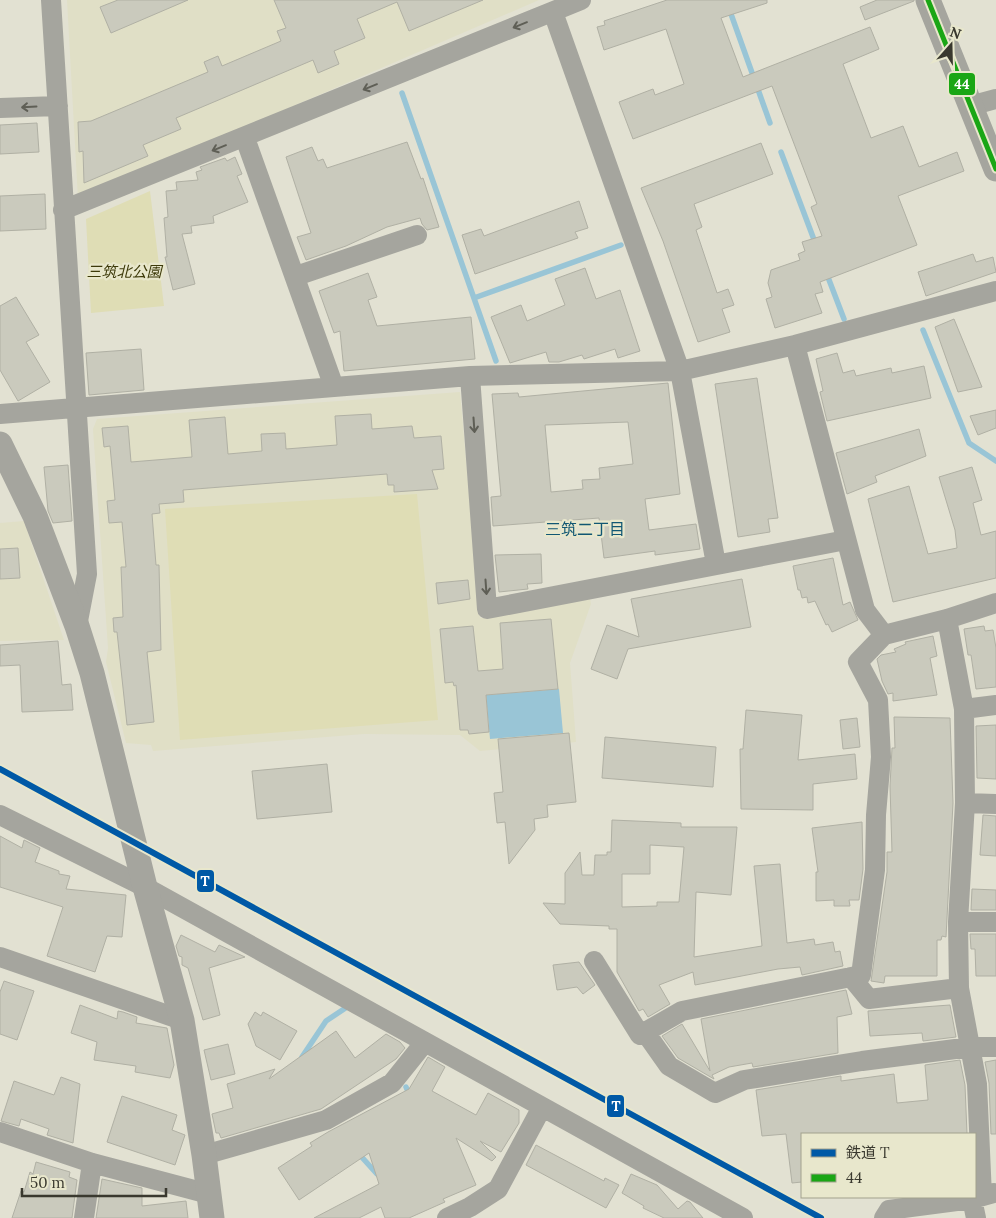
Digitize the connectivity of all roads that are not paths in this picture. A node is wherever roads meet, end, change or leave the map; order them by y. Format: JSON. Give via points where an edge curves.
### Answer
{"nodes":[{"id":1,"x":51,"y":0,"type":"edge"},
{"id":2,"x":581,"y":0,"type":"edge"},
{"id":3,"x":928,"y":0,"type":"edge"},
{"id":4,"x":553,"y":12,"type":"junction"},
{"id":5,"x":996,"y":99,"type":"edge"},
{"id":6,"x":58,"y":106,"type":"junction"},
{"id":7,"x":970,"y":106,"type":"junction"},
{"id":8,"x":0,"y":108,"type":"edge"},
{"id":9,"x":245,"y":138,"type":"junction"},
{"id":10,"x":996,"y":169,"type":"edge"},
{"id":11,"x":63,"y":210,"type":"junction"},
{"id":12,"x":417,"y":235,"type":"dead end"},
{"id":13,"x":296,"y":276,"type":"junction"},
{"id":14,"x":996,"y":291,"type":"edge"},
{"id":15,"x":795,"y":345,"type":"junction"},
{"id":16,"x":680,"y":371,"type":"junction"},
{"id":17,"x":470,"y":376,"type":"junction"},
{"id":18,"x":334,"y":387,"type":"junction"},
{"id":19,"x":77,"y":408,"type":"junction"},
{"id":20,"x":0,"y":414,"type":"edge"},
{"id":21,"x":0,"y":444,"type":"edge"},
{"id":22,"x":846,"y":540,"type":"junction"},
{"id":23,"x":716,"y":564,"type":"junction"},
{"id":24,"x":996,"y":603,"type":"edge"},
{"id":25,"x":947,"y":620,"type":"junction"},
{"id":26,"x":78,"y":626,"type":"junction"},
{"id":27,"x":884,"y":635,"type":"junction"},
{"id":28,"x":996,"y":705,"type":"edge"},
{"id":29,"x":964,"y":709,"type":"junction"},
{"id":30,"x":965,"y":803,"type":"junction"},
{"id":31,"x":996,"y":804,"type":"edge"},
{"id":32,"x":0,"y":815,"type":"edge"},
{"id":33,"x":145,"y":887,"type":"junction"},
{"id":34,"x":958,"y":922,"type":"junction"},
{"id":35,"x":996,"y":922,"type":"edge"},
{"id":36,"x":0,"y":957,"type":"edge"},
{"id":37,"x":594,"y":961,"type":"dead end"},
{"id":38,"x":851,"y":977,"type":"junction"},
{"id":39,"x":960,"y":988,"type":"junction"},
{"id":40,"x":182,"y":1020,"type":"junction"},
{"id":41,"x":645,"y":1032,"type":"junction"},
{"id":42,"x":425,"y":1042,"type":"junction"},
{"id":43,"x":971,"y":1047,"type":"junction"},
{"id":44,"x":996,"y":1047,"type":"edge"},
{"id":45,"x":542,"y":1107,"type":"junction"},
{"id":46,"x":0,"y":1132,"type":"edge"},
{"id":47,"x":204,"y":1155,"type":"junction"},
{"id":48,"x":92,"y":1163,"type":"junction"},
{"id":49,"x":983,"y":1196,"type":"edge"},
{"id":50,"x":972,"y":1198,"type":"edge"},
{"id":51,"x":210,"y":1206,"type":"edge"},
{"id":52,"x":475,"y":1213,"type":"edge"},
{"id":53,"x":886,"y":1214,"type":"edge"},
{"id":54,"x":84,"y":1218,"type":"edge"},
{"id":55,"x":447,"y":1218,"type":"edge"},
{"id":56,"x":743,"y":1218,"type":"edge"},
{"id":57,"x":976,"y":1218,"type":"edge"}],
"edges":[{"from":1,"to":6,"type":"street"},
{"from":2,"to":4,"type":"street"},
{"from":3,"to":7,"type":"street"},
{"from":4,"to":9,"type":"street","one_way":true},
{"from":4,"to":16,"type":"street"},
{"from":5,"to":7,"type":"street"},
{"from":6,"to":8,"type":"street","one_way":true},
{"from":6,"to":11,"type":"street"},
{"from":7,"to":10,"type":"street"},
{"from":9,"to":11,"type":"street","one_way":true},
{"from":9,"to":13,"type":"street"},
{"from":11,"to":19,"type":"street"},
{"from":12,"to":13,"type":"street"},
{"from":13,"to":18,"type":"street"},
{"from":14,"to":15,"type":"street"},
{"from":15,"to":16,"type":"street"},
{"from":15,"to":22,"type":"street"},
{"from":16,"to":17,"type":"street"},
{"from":16,"to":23,"type":"street"},
{"from":17,"to":18,"type":"street"},
{"from":17,"to":23,"type":"street","one_way":true,"via":[[487,609]]},
{"from":18,"to":19,"type":"street"},
{"from":19,"to":20,"type":"street"},
{"from":19,"to":26,"type":"street","via":[[87,574]]},
{"from":21,"to":26,"type":"street","via":[[35,516]]},
{"from":22,"to":23,"type":"street"},
{"from":22,"to":27,"type":"street","via":[[865,610]]},
{"from":24,"to":25,"type":"street"},
{"from":25,"to":27,"type":"street"},
{"from":25,"to":29,"type":"street"},
{"from":26,"to":33,"type":"street"},
{"from":27,"to":38,"type":"street","via":[[858,662],[878,700],[881,758],[875,870],[861,975]]},
{"from":28,"to":29,"type":"street"},
{"from":29,"to":30,"type":"street"},
{"from":30,"to":31,"type":"street"},
{"from":30,"to":34,"type":"street"},
{"from":32,"to":33,"type":"street"},
{"from":33,"to":40,"type":"street"},
{"from":33,"to":42,"type":"street"},
{"from":34,"to":35,"type":"street"},
{"from":34,"to":39,"type":"street"},
{"from":36,"to":40,"type":"street"},
{"from":37,"to":41,"type":"street","via":[[640,1035]]},
{"from":38,"to":39,"type":"street","via":[[869,999]]},
{"from":38,"to":41,"type":"street","via":[[682,1011]]},
{"from":39,"to":43,"type":"street"},
{"from":40,"to":47,"type":"street"},
{"from":41,"to":43,"type":"street","via":[[669,1066],[715,1093],[744,1080]]},
{"from":42,"to":45,"type":"street"},
{"from":42,"to":47,"type":"street","via":[[392,1083],[326,1120]]},
{"from":43,"to":44,"type":"street"},
{"from":43,"to":49,"type":"street","via":[[977,1084]]},
{"from":45,"to":52,"type":"street","via":[[498,1189]]},
{"from":45,"to":56,"type":"street"},
{"from":46,"to":48,"type":"street"},
{"from":47,"to":51,"type":"street"},
{"from":48,"to":51,"type":"street"},
{"from":48,"to":54,"type":"street"},
{"from":49,"to":57,"type":"street"},
{"from":50,"to":53,"type":"street"},
{"from":52,"to":55,"type":"street"}]}
